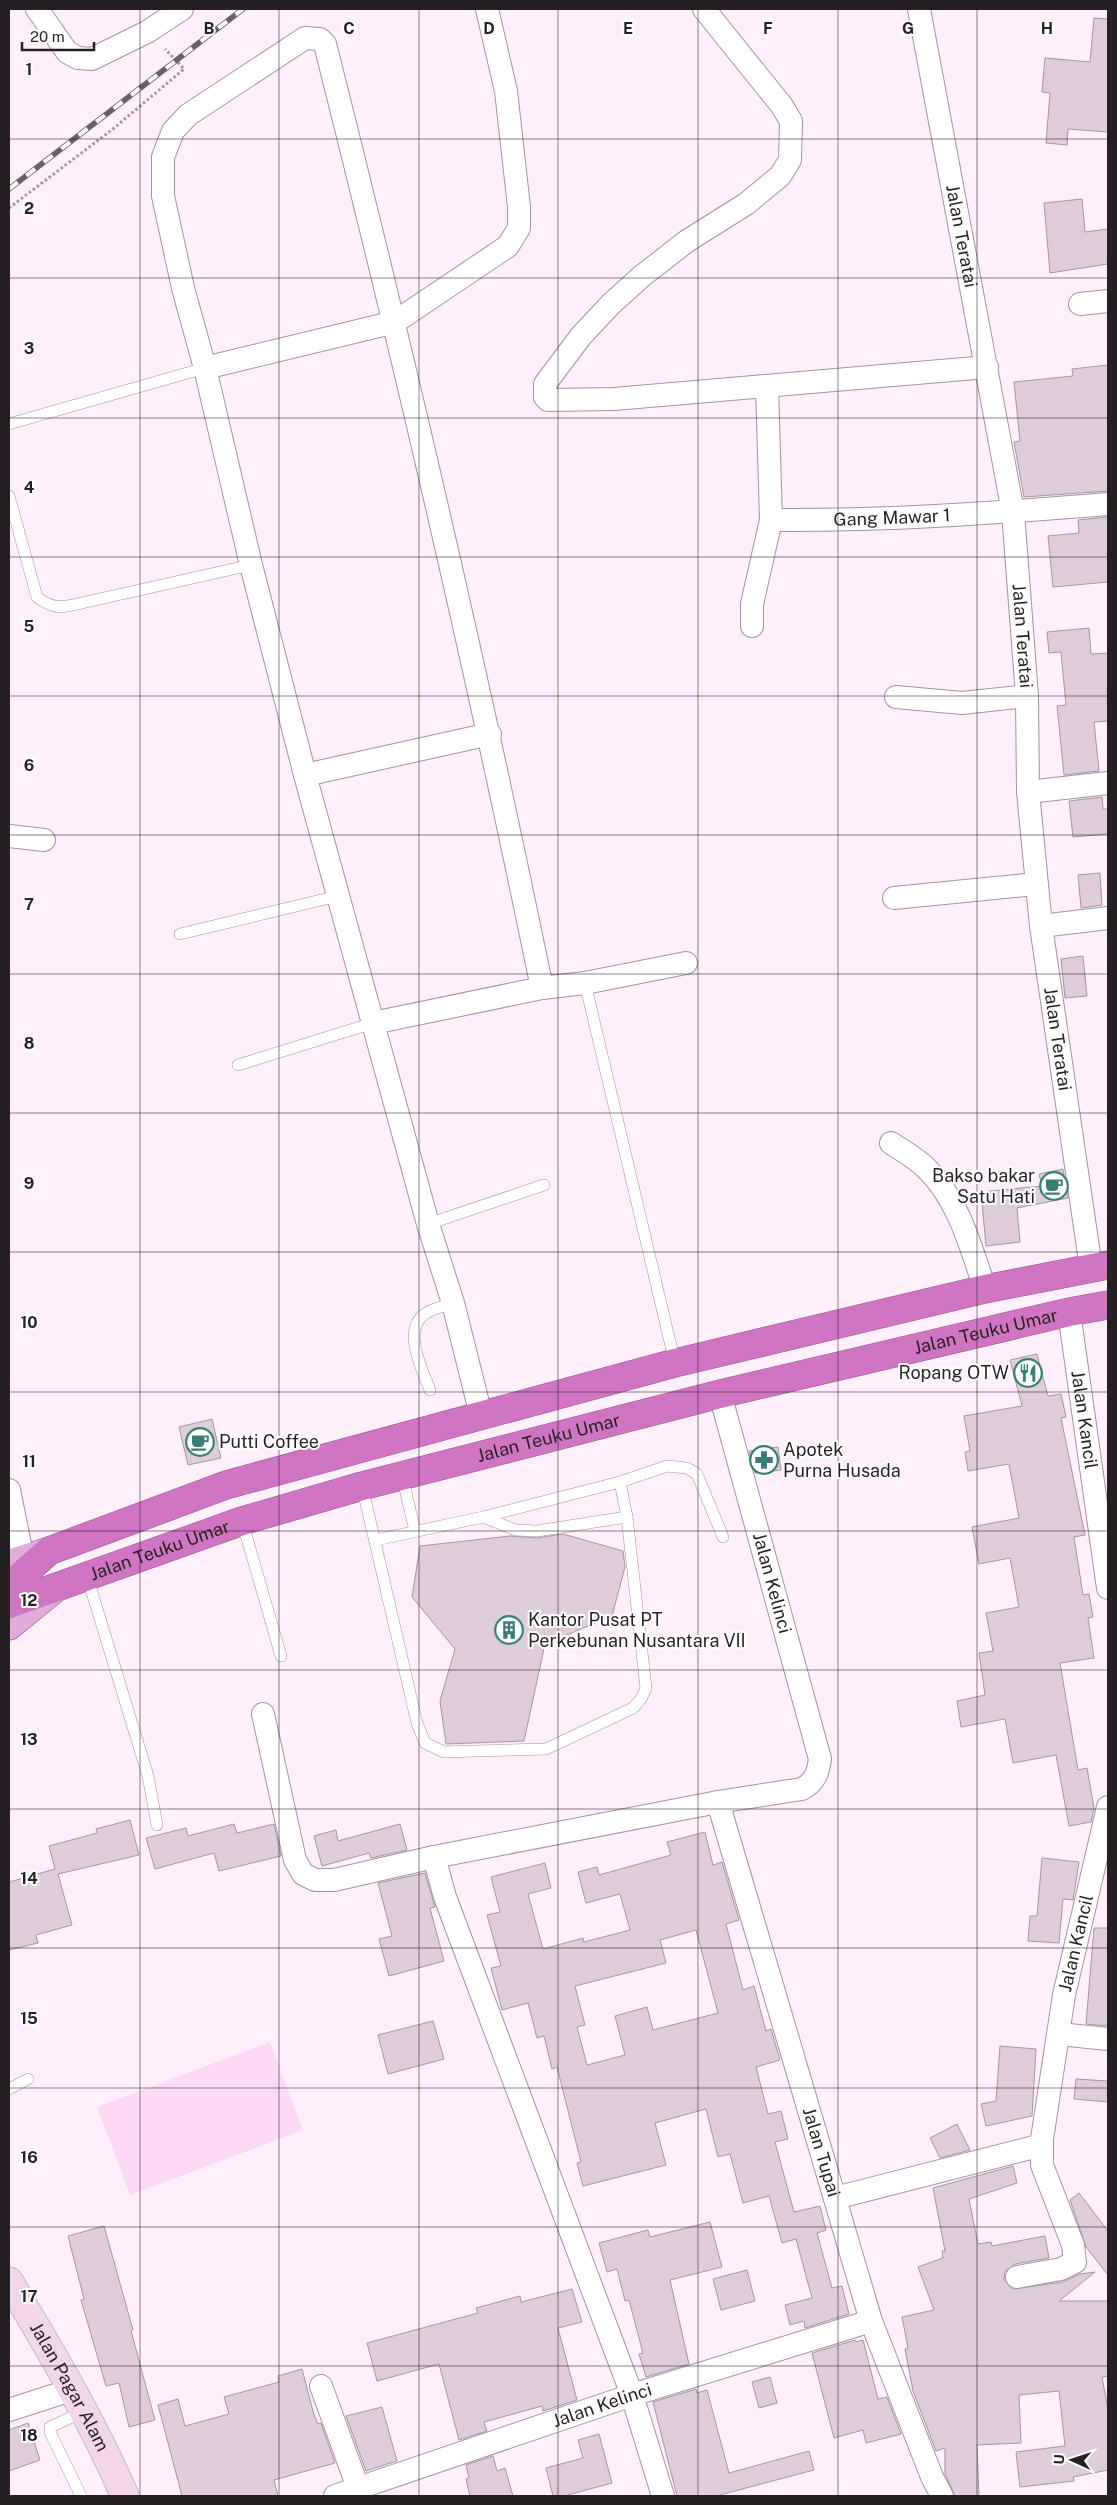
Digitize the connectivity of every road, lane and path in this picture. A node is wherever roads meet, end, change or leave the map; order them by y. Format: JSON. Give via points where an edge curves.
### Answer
{"nodes":[{"id":1,"x":37,"y":9,"type":"edge"},
{"id":2,"x":182,"y":9,"type":"edge"},
{"id":3,"x":487,"y":9,"type":"edge"},
{"id":4,"x":704,"y":9,"type":"edge"},
{"id":5,"x":919,"y":9,"type":"edge"},
{"id":6,"x":147,"y":32,"type":"junction"},
{"id":7,"x":9,"y":208,"type":"edge"},
{"id":8,"x":1108,"y":301,"type":"edge"},
{"id":9,"x":1080,"y":304,"type":"dead end"},
{"id":10,"x":395,"y":322,"type":"junction"},
{"id":11,"x":987,"y":367,"type":"junction"},
{"id":12,"x":205,"y":368,"type":"junction"},
{"id":13,"x":767,"y":386,"type":"junction"},
{"id":14,"x":9,"y":424,"type":"edge"},
{"id":15,"x":9,"y":496,"type":"edge"},
{"id":16,"x":1108,"y":504,"type":"edge"},
{"id":17,"x":1013,"y":512,"type":"junction"},
{"id":18,"x":770,"y":520,"type":"junction"},
{"id":19,"x":251,"y":565,"type":"junction"},
{"id":20,"x":752,"y":626,"type":"dead end"},
{"id":21,"x":1027,"y":696,"type":"junction"},
{"id":22,"x":896,"y":697,"type":"dead end"},
{"id":23,"x":490,"y":734,"type":"junction"},
{"id":24,"x":305,"y":775,"type":"junction"},
{"id":25,"x":1108,"y":783,"type":"edge"},
{"id":26,"x":1028,"y":792,"type":"junction"},
{"id":27,"x":9,"y":836,"type":"edge"},
{"id":28,"x":44,"y":840,"type":"dead end"},
{"id":29,"x":1036,"y":884,"type":"junction"},
{"id":30,"x":338,"y":896,"type":"junction"},
{"id":31,"x":894,"y":898,"type":"dead end"},
{"id":32,"x":1108,"y":918,"type":"edge"},
{"id":33,"x":1041,"y":926,"type":"junction"},
{"id":34,"x":180,"y":934,"type":"dead end"},
{"id":35,"x":686,"y":963,"type":"dead end"},
{"id":36,"x":585,"y":983,"type":"junction"},
{"id":37,"x":542,"y":988,"type":"junction"},
{"id":38,"x":373,"y":1023,"type":"junction"},
{"id":39,"x":238,"y":1065,"type":"dead end"},
{"id":40,"x":891,"y":1143,"type":"dead end"},
{"id":41,"x":544,"y":1185,"type":"dead end"},
{"id":42,"x":428,"y":1224,"type":"junction"},
{"id":43,"x":1100,"y":1266,"type":"edge"},
{"id":44,"x":985,"y":1290,"type":"junction"},
{"id":45,"x":453,"y":1303,"type":"junction"},
{"id":46,"x":1108,"y":1305,"type":"edge"},
{"id":47,"x":1069,"y":1312,"type":"junction"},
{"id":48,"x":675,"y":1363,"type":"junction"},
{"id":49,"x":430,"y":1390,"type":"dead end"},
{"id":50,"x":720,"y":1394,"type":"junction"},
{"id":51,"x":481,"y":1414,"type":"junction"},
{"id":52,"x":402,"y":1476,"type":"junction"},
{"id":53,"x":620,"y":1482,"type":"junction"},
{"id":54,"x":362,"y":1486,"type":"junction"},
{"id":55,"x":9,"y":1490,"type":"edge"},
{"id":56,"x":483,"y":1517,"type":"junction"},
{"id":57,"x":627,"y":1517,"type":"junction"},
{"id":58,"x":242,"y":1521,"type":"junction"},
{"id":59,"x":415,"y":1531,"type":"junction"},
{"id":60,"x":723,"y":1537,"type":"dead end"},
{"id":61,"x":376,"y":1540,"type":"junction"},
{"id":62,"x":86,"y":1575,"type":"junction"},
{"id":63,"x":17,"y":1581,"type":"edge"},
{"id":64,"x":60,"y":1585,"type":"junction"},
{"id":65,"x":1108,"y":1588,"type":"edge"},
{"id":66,"x":9,"y":1626,"type":"edge"},
{"id":67,"x":281,"y":1656,"type":"dead end"},
{"id":68,"x":264,"y":1714,"type":"dead end"},
{"id":69,"x":718,"y":1802,"type":"junction"},
{"id":70,"x":1108,"y":1807,"type":"edge"},
{"id":71,"x":157,"y":1825,"type":"dead end"},
{"id":72,"x":434,"y":1857,"type":"junction"},
{"id":73,"x":1059,"y":2034,"type":"junction"},
{"id":74,"x":1108,"y":2039,"type":"edge"},
{"id":75,"x":28,"y":2079,"type":"dead end"},
{"id":76,"x":9,"y":2089,"type":"edge"},
{"id":77,"x":1042,"y":2145,"type":"junction"},
{"id":78,"x":835,"y":2198,"type":"junction"},
{"id":79,"x":1017,"y":2277,"type":"dead end"},
{"id":80,"x":9,"y":2281,"type":"edge"},
{"id":81,"x":871,"y":2321,"type":"junction"},
{"id":82,"x":321,"y":2386,"type":"dead end"},
{"id":83,"x":632,"y":2396,"type":"junction"},
{"id":84,"x":79,"y":2400,"type":"junction"},
{"id":85,"x":9,"y":2410,"type":"edge"},
{"id":86,"x":360,"y":2492,"type":"edge"},
{"id":87,"x":81,"y":2496,"type":"edge"},
{"id":88,"x":124,"y":2496,"type":"edge"},
{"id":89,"x":335,"y":2496,"type":"edge"},
{"id":90,"x":663,"y":2496,"type":"edge"},
{"id":91,"x":942,"y":2496,"type":"edge"}],
"edges":[{"from":1,"to":6,"type":"street","via":[[67,52],[78,58],[92,59]]},
{"from":2,"to":6,"type":"street"},
{"from":3,"to":10,"type":"street","via":[[506,91],[519,228],[508,246]]},
{"from":4,"to":13,"type":"street","via":[[792,121],[790,160],[780,176],[746,204],[687,241],[611,304],[581,336],[545,384],[544,395],[548,400],[614,399]]},
{"from":5,"to":11,"type":"street","name":"Jalan Teratai"},
{"from":6,"to":7,"type":"path","via":[[184,69],[113,129]]},
{"from":8,"to":9,"type":"street"},
{"from":10,"to":12,"type":"street"},
{"from":10,"to":12,"type":"street","via":[[325,44],[320,38],[305,38],[188,115],[173,131],[164,157],[163,196]]},
{"from":10,"to":23,"type":"street"},
{"from":11,"to":13,"type":"street"},
{"from":11,"to":17,"type":"street","name":"Jalan Teratai"},
{"from":12,"to":14,"type":"lane"},
{"from":12,"to":19,"type":"street"},
{"from":13,"to":18,"type":"street"},
{"from":15,"to":19,"type":"lane","via":[[37,597],[48,606],[63,607]]},
{"from":16,"to":17,"type":"street","name":"Gang Mawar 1"},
{"from":17,"to":18,"type":"street","name":"Gang Mawar 1"},
{"from":17,"to":21,"type":"street","name":"Jalan Teratai"},
{"from":18,"to":20,"type":"street","via":[[752,604]]},
{"from":19,"to":24,"type":"street"},
{"from":21,"to":22,"type":"street","via":[[962,703]]},
{"from":21,"to":26,"type":"street","name":"Jalan Teratai"},
{"from":23,"to":24,"type":"street"},
{"from":23,"to":37,"type":"street"},
{"from":24,"to":30,"type":"street"},
{"from":25,"to":26,"type":"street"},
{"from":26,"to":29,"type":"street","name":"Jalan Teratai"},
{"from":27,"to":28,"type":"street"},
{"from":29,"to":31,"type":"street"},
{"from":29,"to":33,"type":"street","name":"Jalan Teratai"},
{"from":30,"to":34,"type":"lane"},
{"from":30,"to":38,"type":"street"},
{"from":32,"to":33,"type":"street"},
{"from":33,"to":43,"type":"street","name":"Jalan Teratai"},
{"from":35,"to":36,"type":"street"},
{"from":36,"to":37,"type":"street"},
{"from":36,"to":48,"type":"lane"},
{"from":37,"to":38,"type":"street"},
{"from":38,"to":39,"type":"lane"},
{"from":38,"to":42,"type":"street"},
{"from":40,"to":44,"type":"street","via":[[926,1168],[944,1190],[968,1237]]},
{"from":41,"to":42,"type":"lane"},
{"from":42,"to":45,"type":"street"},
{"from":43,"to":44,"type":"highway","name":"Jalan Teuku Umar"},
{"from":44,"to":48,"type":"highway","name":"Jalan Teuku Umar"},
{"from":45,"to":49,"type":"lane","via":[[426,1313],[415,1326],[414,1342]]},
{"from":45,"to":51,"type":"street"},
{"from":46,"to":47,"type":"highway","name":"Jalan Teuku Umar"},
{"from":47,"to":50,"type":"highway","name":"Jalan Teuku Umar"},
{"from":47,"to":65,"type":"street","name":"Jalan Kancil"},
{"from":48,"to":51,"type":"highway","name":"Jalan Teuku Umar"},
{"from":50,"to":52,"type":"highway","name":"Jalan Teuku Umar"},
{"from":50,"to":69,"type":"street","name":"Jalan Kelinci","via":[[820,1759],[818,1774],[811,1784],[802,1789]]},
{"from":51,"to":63,"type":"highway","name":"Jalan Teuku Umar","via":[[226,1485],[49,1551]]},
{"from":52,"to":54,"type":"highway","name":"Jalan Teuku Umar"},
{"from":52,"to":59,"type":"lane"},
{"from":53,"to":56,"type":"lane"},
{"from":53,"to":57,"type":"lane"},
{"from":53,"to":60,"type":"lane","via":[[667,1466],[687,1468],[696,1474]]},
{"from":54,"to":58,"type":"highway","name":"Jalan Teuku Umar"},
{"from":54,"to":61,"type":"lane"},
{"from":55,"to":63,"type":"street"},
{"from":56,"to":57,"type":"lane","via":[[516,1530],[537,1531]]},
{"from":56,"to":59,"type":"lane"},
{"from":57,"to":61,"type":"lane","via":[[646,1688],[632,1708],[546,1748],[444,1752],[425,1743],[417,1723]]},
{"from":58,"to":62,"type":"highway","name":"Jalan Teuku Umar"},
{"from":58,"to":67,"type":"lane"},
{"from":59,"to":61,"type":"lane"},
{"from":62,"to":64,"type":"highway","name":"Jalan Teuku Umar"},
{"from":62,"to":71,"type":"lane","via":[[148,1776]]},
{"from":63,"to":64,"type":"highway"},
{"from":64,"to":66,"type":"main road","name":"Jalan Teuku Umar"},
{"from":68,"to":72,"type":"street","via":[[296,1860],[303,1874],[315,1880],[334,1880]]},
{"from":69,"to":72,"type":"street"},
{"from":69,"to":78,"type":"street","name":"Jalan Tupai"},
{"from":70,"to":73,"type":"street","name":"Jalan Kancil","via":[[1064,1995]]},
{"from":72,"to":83,"type":"street","via":[[445,1897]]},
{"from":73,"to":74,"type":"street"},
{"from":73,"to":77,"type":"street","name":"Jalan Kancil"},
{"from":75,"to":76,"type":"lane"},
{"from":77,"to":78,"type":"street"},
{"from":77,"to":79,"type":"street","name":"Jalan Kancil","via":[[1042,2165],[1073,2245],[1075,2262],[1061,2269]]},
{"from":78,"to":81,"type":"street","name":"Jalan Tupai"},
{"from":80,"to":84,"type":"street","name":"Jalan Pagar Alam"},
{"from":81,"to":83,"type":"street","name":"Jalan Kelinci"},
{"from":81,"to":91,"type":"street","name":"Jalan Tupai"},
{"from":82,"to":86,"type":"street"},
{"from":83,"to":86,"type":"street","name":"Jalan Kelinci"},
{"from":83,"to":90,"type":"street"},
{"from":84,"to":85,"type":"street"},
{"from":84,"to":87,"type":"lane","via":[[50,2427],[50,2432]]},
{"from":84,"to":88,"type":"street","name":"Jalan Pagar Alam"},
{"from":86,"to":89,"type":"street","name":"Jalan Kelinci"}]}
